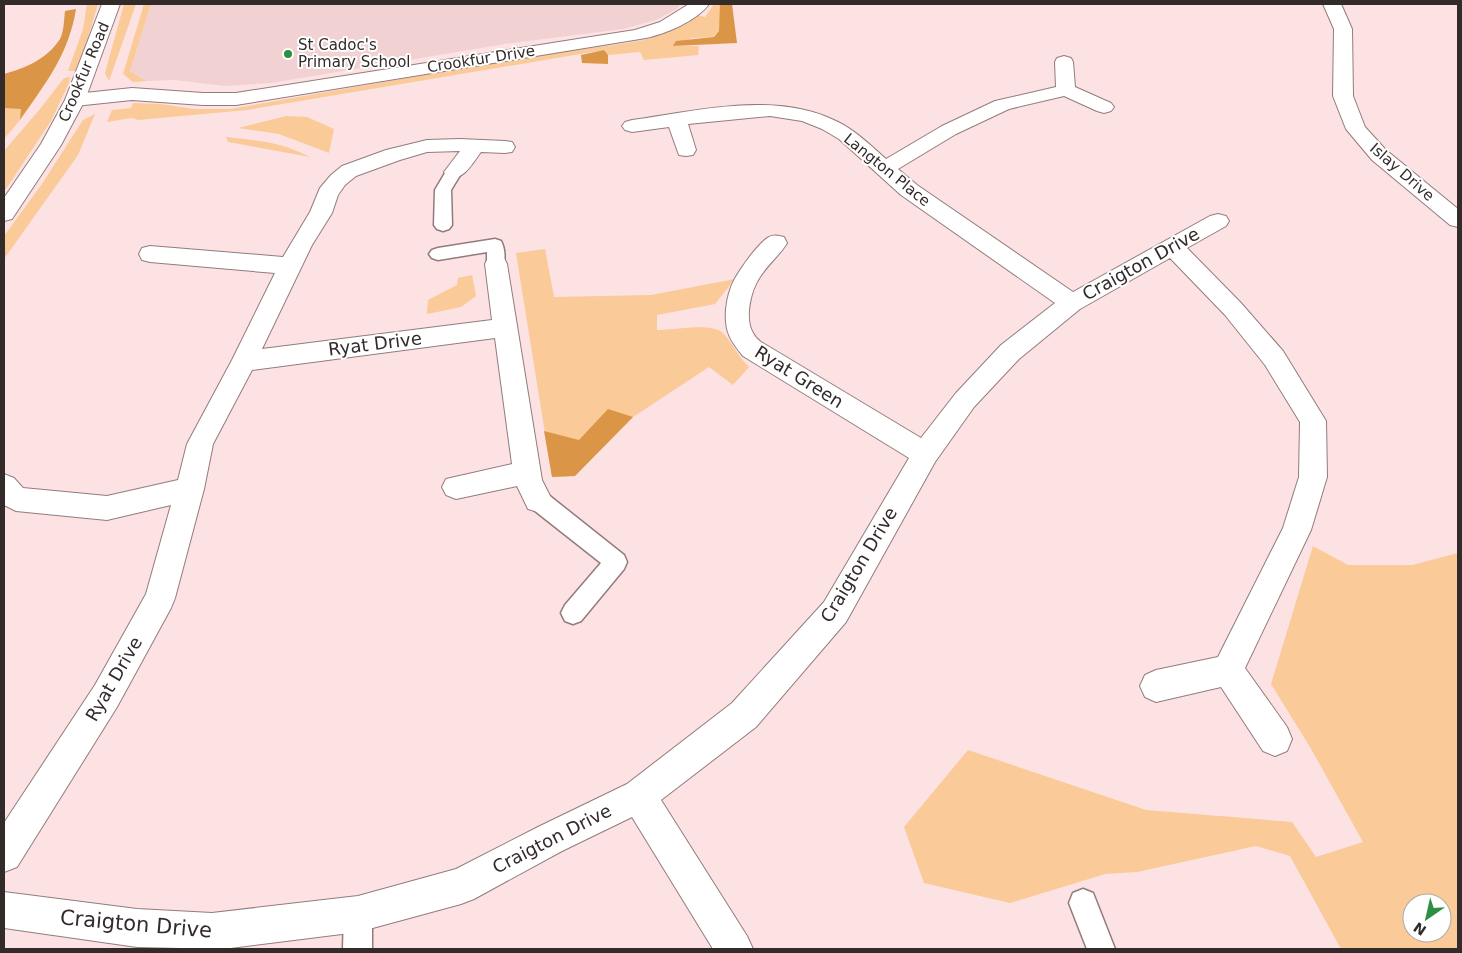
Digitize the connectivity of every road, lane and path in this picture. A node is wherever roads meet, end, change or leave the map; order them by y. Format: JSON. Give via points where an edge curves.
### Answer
{"nodes":[{"id":1,"x":112,"y":4,"type":"edge"},
{"id":2,"x":700,"y":4,"type":"edge"},
{"id":3,"x":1332,"y":4,"type":"edge"},
{"id":4,"x":1064,"y":62,"type":"dead end"},
{"id":5,"x":1066,"y":90,"type":"junction"},
{"id":6,"x":76,"y":100,"type":"junction"},
{"id":7,"x":1104,"y":107,"type":"dead end"},
{"id":8,"x":677,"y":120,"type":"junction"},
{"id":9,"x":632,"y":126,"type":"dead end"},
{"id":10,"x":475,"y":146,"type":"junction"},
{"id":11,"x":506,"y":147,"type":"dead end"},
{"id":12,"x":686,"y":150,"type":"dead end"},
{"id":13,"x":885,"y":168,"type":"junction"},
{"id":14,"x":454,"y":172,"type":"joint"},
{"id":15,"x":4,"y":214,"type":"edge"},
{"id":16,"x":1458,"y":220,"type":"edge"},
{"id":17,"x":1218,"y":221,"type":"dead end"},
{"id":18,"x":444,"y":225,"type":"dead end"},
{"id":19,"x":776,"y":243,"type":"dead end"},
{"id":20,"x":1172,"y":247,"type":"junction"},
{"id":21,"x":150,"y":254,"type":"dead end"},
{"id":22,"x":438,"y":254,"type":"dead end"},
{"id":23,"x":496,"y":264,"type":"joint"},
{"id":24,"x":290,"y":266,"type":"junction"},
{"id":25,"x":1072,"y":303,"type":"junction"},
{"id":26,"x":506,"y":326,"type":"junction"},
{"id":27,"x":244,"y":361,"type":"junction"},
{"id":28,"x":925,"y":454,"type":"junction"},
{"id":29,"x":527,"y":472,"type":"junction"},
{"id":30,"x":4,"y":486,"type":"edge"},
{"id":31,"x":456,"y":487,"type":"dead end"},
{"id":32,"x":190,"y":489,"type":"junction"},
{"id":33,"x":538,"y":500,"type":"joint"},
{"id":34,"x":573,"y":613,"type":"dead end"},
{"id":35,"x":1228,"y":670,"type":"junction"},
{"id":36,"x":1156,"y":686,"type":"dead end"},
{"id":37,"x":1275,"y":739,"type":"dead end"},
{"id":38,"x":639,"y":796,"type":"junction"},
{"id":39,"x":4,"y":854,"type":"edge"},
{"id":40,"x":1083,"y":903,"type":"dead end"},
{"id":41,"x":4,"y":910,"type":"edge"},
{"id":42,"x":358,"y":914,"type":"junction"},
{"id":43,"x":358,"y":949,"type":"edge"},
{"id":44,"x":734,"y":949,"type":"edge"},
{"id":45,"x":1101,"y":949,"type":"edge"}],
"edges":[{"from":1,"to":6,"type":"street","name":"Crookfur Road"},
{"from":2,"to":6,"type":"street","name":"Crookfur Drive","via":[[663,28],[641,35],[236,99],[132,94]]},
{"from":3,"to":16,"type":"street","name":"Islay Drive","via":[[1343,29],[1343,96],[1356,129],[1379,155]]},
{"from":4,"to":5,"type":"street"},
{"from":5,"to":7,"type":"street"},
{"from":5,"to":13,"type":"street","via":[[1002,105],[949,130]]},
{"from":6,"to":15,"type":"street","name":"Crookfur Road","via":[[51,145]]},
{"from":8,"to":9,"type":"street","name":"Langton Place"},
{"from":8,"to":12,"type":"street"},
{"from":8,"to":13,"type":"street","name":"Langton Place","via":[[770,110],[806,116],[846,135]]},
{"from":10,"to":11,"type":"street","name":"Ryat Drive"},
{"from":10,"to":14,"type":"street"},
{"from":10,"to":24,"type":"street","name":"Ryat Drive","via":[[427,146],[349,171],[328,193],[321,213]]},
{"from":13,"to":25,"type":"street","name":"Langton Place","via":[[909,190]]},
{"from":14,"to":18,"type":"lane","via":[[442,190]]},
{"from":17,"to":20,"type":"street","name":"Craigton Drive"},
{"from":19,"to":28,"type":"street","name":"Ryat Green","via":[[742,286],[738,306],[741,336],[752,349]]},
{"from":20,"to":25,"type":"street","name":"Craigton Drive"},
{"from":20,"to":35,"type":"street","via":[[1234,309],[1274,358],[1313,421],[1313,478],[1298,530]]},
{"from":21,"to":24,"type":"street"},
{"from":22,"to":23,"type":"lane","via":[[495,245]]},
{"from":23,"to":26,"type":"street"},
{"from":24,"to":27,"type":"street","name":"Ryat Drive"},
{"from":25,"to":28,"type":"street","name":"Craigton Drive","via":[[1004,359],[965,400]]},
{"from":26,"to":27,"type":"street","name":"Ryat Drive"},
{"from":26,"to":29,"type":"street"},
{"from":27,"to":32,"type":"street","name":"Ryat Drive","via":[[200,444]]},
{"from":28,"to":38,"type":"street","name":"Craigton Drive","via":[[835,612],[744,715]]},
{"from":29,"to":31,"type":"street"},
{"from":29,"to":33,"type":"street"},
{"from":30,"to":32,"type":"street","via":[[16,499],[107,508]]},
{"from":32,"to":39,"type":"street","name":"Ryat Drive","via":[[160,598],[106,696]]},
{"from":33,"to":34,"type":"lane","via":[[616,562]]},
{"from":35,"to":36,"type":"street"},
{"from":35,"to":37,"type":"street"},
{"from":38,"to":42,"type":"street","name":"Craigton Drive","via":[[550,838],[461,886]]},
{"from":38,"to":44,"type":"street"},
{"from":40,"to":45,"type":"lane"},
{"from":41,"to":42,"type":"street","name":"Craigton Drive","via":[[137,928],[212,932]]},
{"from":42,"to":43,"type":"lane"}]}
